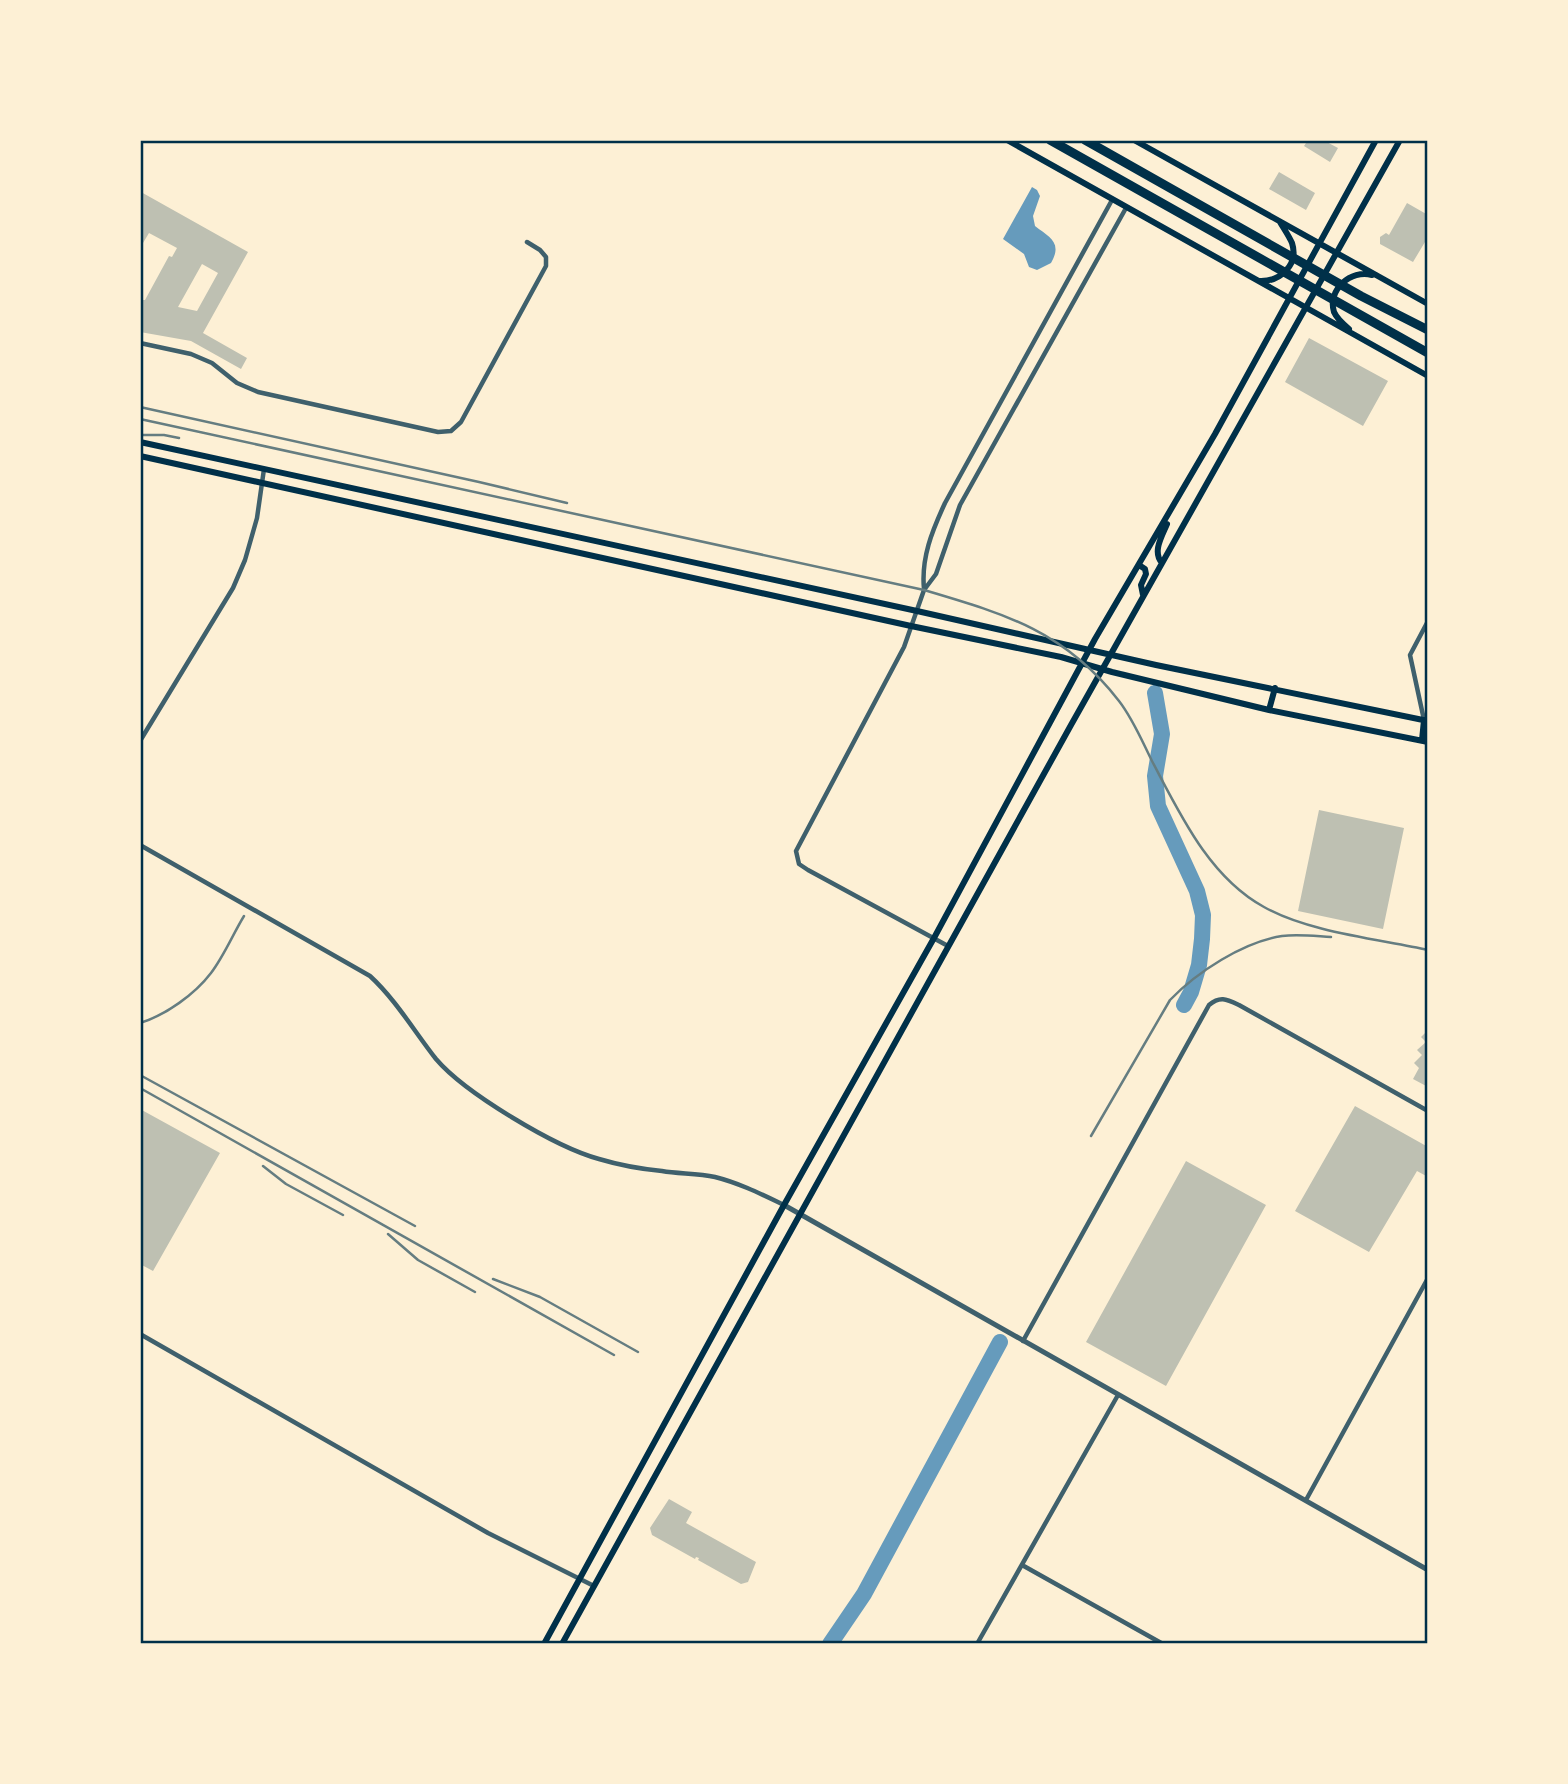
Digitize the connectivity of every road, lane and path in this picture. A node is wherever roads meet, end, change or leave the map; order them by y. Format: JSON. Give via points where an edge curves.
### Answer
{"nodes":[{"id":1,"x":1007,"y":140,"type":"edge"},
{"id":2,"x":1050,"y":140,"type":"edge"},
{"id":3,"x":1085,"y":140,"type":"edge"},
{"id":4,"x":1134,"y":140,"type":"edge"},
{"id":5,"x":1376,"y":140,"type":"edge"},
{"id":6,"x":1400,"y":140,"type":"edge"},
{"id":7,"x":1112,"y":200,"type":"junction"},
{"id":8,"x":1126,"y":208,"type":"junction"},
{"id":9,"x":1280,"y":221,"type":"junction"},
{"id":10,"x":527,"y":242,"type":"dead end"},
{"id":11,"x":1318,"y":242,"type":"junction"},
{"id":12,"x":1337,"y":252,"type":"junction"},
{"id":13,"x":1254,"y":279,"type":"junction"},
{"id":14,"x":1387,"y":281,"type":"junction"},
{"id":15,"x":1289,"y":299,"type":"junction"},
{"id":16,"x":1428,"y":304,"type":"edge"},
{"id":17,"x":1306,"y":309,"type":"junction"},
{"id":18,"x":1428,"y":330,"type":"edge"},
{"id":19,"x":1356,"y":336,"type":"junction"},
{"id":20,"x":140,"y":343,"type":"edge"},
{"id":21,"x":1428,"y":353,"type":"edge"},
{"id":22,"x":1428,"y":376,"type":"edge"},
{"id":23,"x":140,"y":442,"type":"edge"},
{"id":24,"x":140,"y":456,"type":"edge"},
{"id":25,"x":264,"y":469,"type":"junction"},
{"id":26,"x":262,"y":482,"type":"junction"},
{"id":27,"x":451,"y":509,"type":"junction"},
{"id":28,"x":1172,"y":509,"type":"junction"},
{"id":29,"x":448,"y":525,"type":"junction"},
{"id":30,"x":1162,"y":563,"type":"junction"},
{"id":31,"x":702,"y":564,"type":"junction"},
{"id":32,"x":1139,"y":565,"type":"junction"},
{"id":33,"x":699,"y":579,"type":"junction"},
{"id":34,"x":925,"y":590,"type":"junction"},
{"id":35,"x":1143,"y":596,"type":"junction"},
{"id":36,"x":917,"y":611,"type":"junction"},
{"id":37,"x":1428,"y":621,"type":"edge"},
{"id":38,"x":911,"y":626,"type":"junction"},
{"id":39,"x":1090,"y":649,"type":"junction"},
{"id":40,"x":1110,"y":654,"type":"junction"},
{"id":41,"x":1083,"y":662,"type":"junction"},
{"id":42,"x":1102,"y":669,"type":"junction"},
{"id":43,"x":1275,"y":688,"type":"junction"},
{"id":44,"x":1269,"y":710,"type":"junction"},
{"id":45,"x":1426,"y":720,"type":"edge"},
{"id":46,"x":140,"y":741,"type":"edge"},
{"id":47,"x":1425,"y":741,"type":"edge"},
{"id":48,"x":989,"y":836,"type":"junction"},
{"id":49,"x":1005,"y":844,"type":"junction"},
{"id":50,"x":140,"y":845,"type":"edge"},
{"id":51,"x":934,"y":938,"type":"junction"},
{"id":52,"x":948,"y":946,"type":"junction"},
{"id":53,"x":1428,"y":1111,"type":"edge"},
{"id":54,"x":784,"y":1205,"type":"junction"},
{"id":55,"x":801,"y":1214,"type":"junction"},
{"id":56,"x":1428,"y":1278,"type":"edge"},
{"id":57,"x":140,"y":1334,"type":"edge"},
{"id":58,"x":1023,"y":1341,"type":"junction"},
{"id":59,"x":1118,"y":1395,"type":"junction"},
{"id":60,"x":654,"y":1443,"type":"junction"},
{"id":61,"x":670,"y":1452,"type":"junction"},
{"id":62,"x":1306,"y":1500,"type":"junction"},
{"id":63,"x":1022,"y":1565,"type":"junction"},
{"id":64,"x":1428,"y":1570,"type":"edge"},
{"id":65,"x":579,"y":1578,"type":"junction"},
{"id":66,"x":595,"y":1586,"type":"junction"},
{"id":67,"x":544,"y":1644,"type":"edge"},
{"id":68,"x":562,"y":1644,"type":"edge"},
{"id":69,"x":977,"y":1644,"type":"edge"},
{"id":70,"x":1163,"y":1644,"type":"edge"}],
"edges":[{"from":1,"to":7,"type":"main road"},
{"from":2,"to":21,"type":"highway"},
{"from":3,"to":18,"type":"highway"},
{"from":4,"to":9,"type":"main road"},
{"from":5,"to":11,"type":"main road"},
{"from":6,"to":12,"type":"main road"},
{"from":7,"to":8,"type":"main road"},
{"from":7,"to":34,"type":"street","via":[[945,503],[926,555]]},
{"from":8,"to":13,"type":"main road"},
{"from":8,"to":34,"type":"street","via":[[965,496],[936,574]]},
{"from":9,"to":11,"type":"main road"},
{"from":9,"to":13,"type":"main road","via":[[1292,244],[1289,267],[1275,279]]},
{"from":10,"to":20,"type":"street","via":[[546,257],[546,266],[461,422],[451,431],[438,432],[258,392],[191,354]]},
{"from":11,"to":12,"type":"main road"},
{"from":11,"to":15,"type":"main road"},
{"from":12,"to":14,"type":"main road"},
{"from":12,"to":17,"type":"main road"},
{"from":13,"to":15,"type":"main road"},
{"from":14,"to":16,"type":"main road"},
{"from":14,"to":19,"type":"main road","via":[[1357,273],[1339,288],[1333,303],[1335,314]]},
{"from":15,"to":17,"type":"main road"},
{"from":15,"to":28,"type":"main road"},
{"from":17,"to":19,"type":"main road"},
{"from":17,"to":30,"type":"main road"},
{"from":19,"to":22,"type":"main road"},
{"from":23,"to":25,"type":"main road"},
{"from":24,"to":26,"type":"main road"},
{"from":25,"to":26,"type":"street"},
{"from":25,"to":27,"type":"main road"},
{"from":26,"to":29,"type":"main road"},
{"from":26,"to":46,"type":"street","via":[[250,546],[233,588]]},
{"from":27,"to":29,"type":"main road"},
{"from":27,"to":31,"type":"main road"},
{"from":28,"to":30,"type":"main road","via":[[1157,551]]},
{"from":28,"to":32,"type":"main road"},
{"from":29,"to":33,"type":"main road"},
{"from":30,"to":35,"type":"main road"},
{"from":31,"to":33,"type":"main road"},
{"from":31,"to":36,"type":"main road"},
{"from":32,"to":35,"type":"main road","via":[[1146,574]]},
{"from":32,"to":39,"type":"main road"},
{"from":33,"to":38,"type":"main road"},
{"from":34,"to":36,"type":"street"},
{"from":35,"to":40,"type":"main road"},
{"from":36,"to":38,"type":"street"},
{"from":36,"to":39,"type":"main road"},
{"from":37,"to":45,"type":"street","via":[[1410,655]]},
{"from":38,"to":41,"type":"main road"},
{"from":38,"to":51,"type":"street","via":[[904,648],[799,842],[796,858],[808,870]]},
{"from":39,"to":40,"type":"main road"},
{"from":39,"to":41,"type":"main road"},
{"from":40,"to":42,"type":"main road"},
{"from":40,"to":43,"type":"main road"},
{"from":41,"to":42,"type":"main road"},
{"from":41,"to":48,"type":"main road"},
{"from":42,"to":44,"type":"main road"},
{"from":42,"to":49,"type":"main road"},
{"from":43,"to":44,"type":"main road"},
{"from":43,"to":45,"type":"main road"},
{"from":44,"to":47,"type":"main road"},
{"from":45,"to":47,"type":"main road"},
{"from":48,"to":49,"type":"main road"},
{"from":48,"to":51,"type":"main road"},
{"from":49,"to":52,"type":"main road"},
{"from":50,"to":54,"type":"street","via":[[370,976],[438,1061],[516,1119],[598,1159],[724,1180]]},
{"from":51,"to":52,"type":"street"},
{"from":51,"to":54,"type":"main road"},
{"from":52,"to":55,"type":"main road"},
{"from":53,"to":58,"type":"street","via":[[1232,1002],[1216,999]]},
{"from":54,"to":55,"type":"street"},
{"from":54,"to":60,"type":"main road"},
{"from":55,"to":58,"type":"street"},
{"from":55,"to":61,"type":"main road"},
{"from":56,"to":62,"type":"street"},
{"from":57,"to":65,"type":"street","via":[[488,1533]]},
{"from":58,"to":59,"type":"street"},
{"from":59,"to":62,"type":"street"},
{"from":59,"to":63,"type":"street"},
{"from":60,"to":61,"type":"main road"},
{"from":60,"to":65,"type":"main road"},
{"from":61,"to":66,"type":"main road"},
{"from":62,"to":64,"type":"street"},
{"from":63,"to":69,"type":"street"},
{"from":63,"to":70,"type":"street"},
{"from":65,"to":66,"type":"street"},
{"from":65,"to":67,"type":"main road"},
{"from":66,"to":68,"type":"main road"}]}
